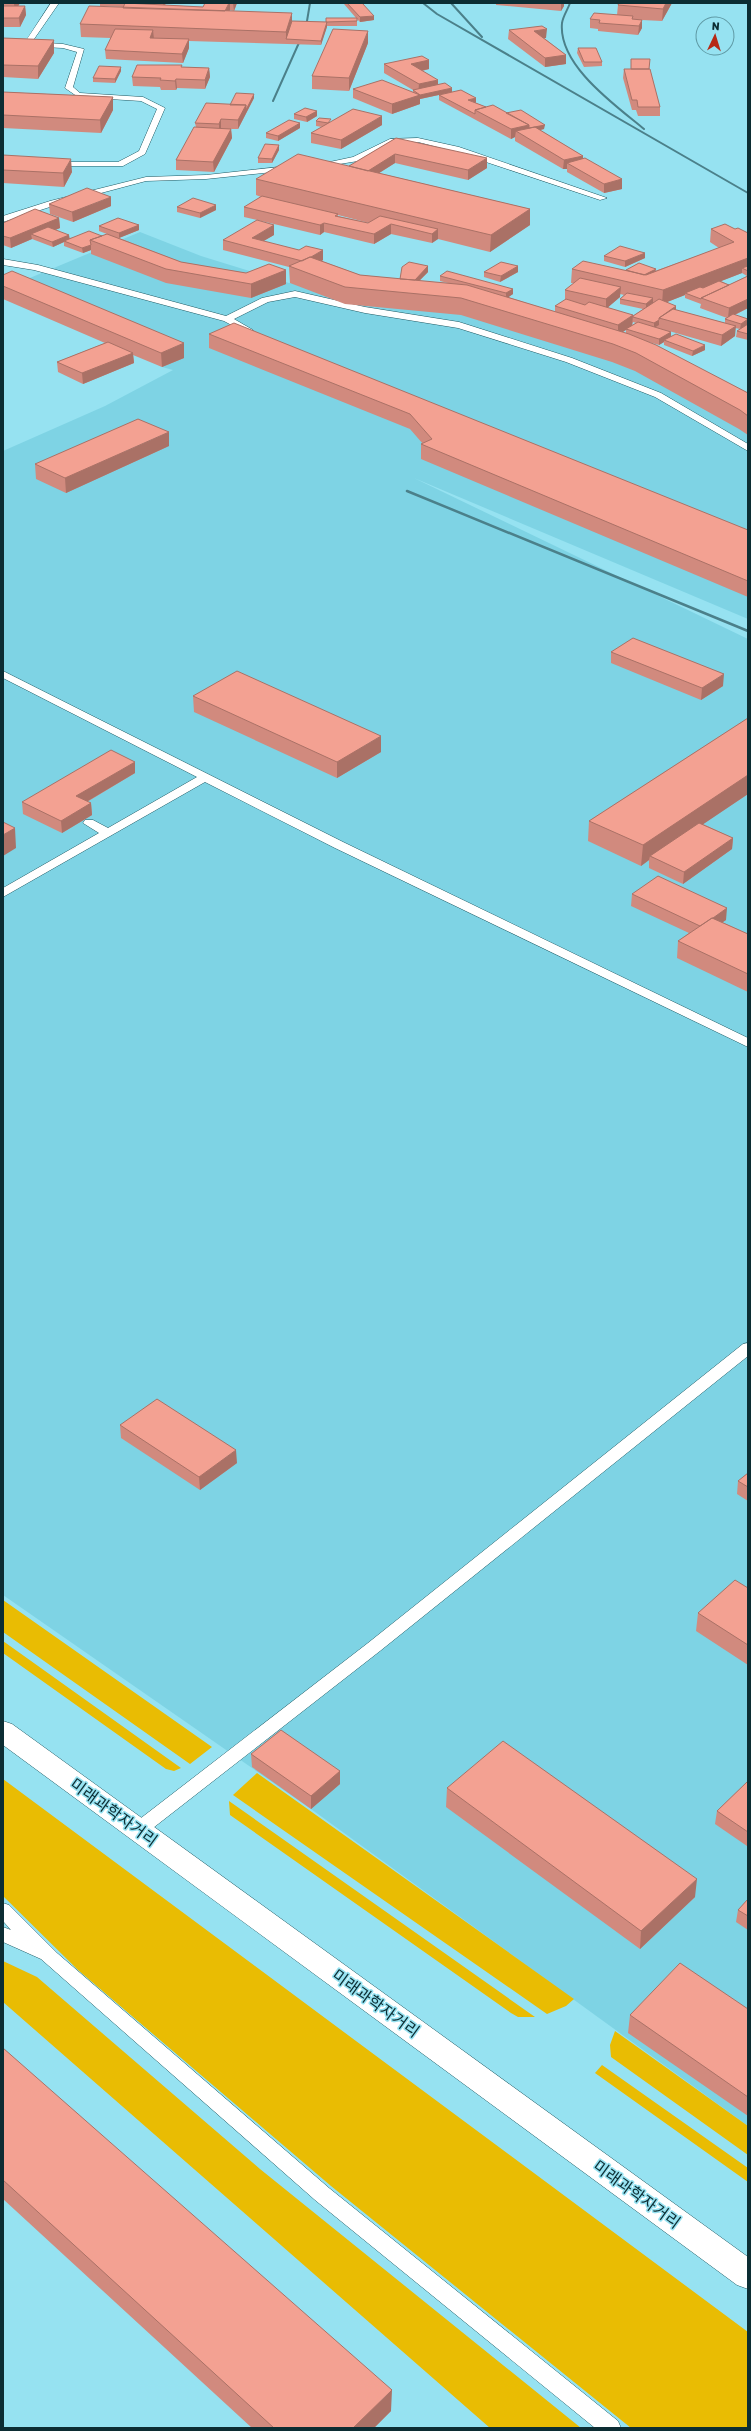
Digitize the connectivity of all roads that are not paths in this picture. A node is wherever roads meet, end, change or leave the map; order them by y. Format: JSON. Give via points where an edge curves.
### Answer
{"nodes":[{"id":1,"x":55,"y":3,"type":"edge"},
{"id":2,"x":3,"y":43,"type":"edge"},
{"id":3,"x":27,"y":44,"type":"junction"},
{"id":4,"x":42,"y":163,"type":"edge"},
{"id":5,"x":603,"y":198,"type":"edge"},
{"id":6,"x":3,"y":219,"type":"edge"},
{"id":7,"x":3,"y":262,"type":"edge"},
{"id":8,"x":227,"y":319,"type":"junction"},
{"id":9,"x":260,"y":339,"type":"edge"},
{"id":10,"x":748,"y":448,"type":"edge"},
{"id":11,"x":3,"y":674,"type":"edge"},
{"id":12,"x":205,"y":777,"type":"junction"},
{"id":13,"x":89,"y":823,"type":"dead end"},
{"id":14,"x":108,"y":833,"type":"junction"},
{"id":15,"x":3,"y":893,"type":"edge"},
{"id":16,"x":748,"y":1043,"type":"edge"},
{"id":17,"x":748,"y":1348,"type":"edge"},
{"id":18,"x":3,"y":1731,"type":"edge"},
{"id":19,"x":138,"y":1830,"type":"junction"},
{"id":20,"x":3,"y":1910,"type":"edge"},
{"id":21,"x":3,"y":1934,"type":"edge"},
{"id":22,"x":51,"y":1958,"type":"junction"},
{"id":23,"x":748,"y":2275,"type":"edge"},
{"id":24,"x":611,"y":2428,"type":"edge"}],
"edges":[{"from":1,"to":3,"type":"lane"},
{"from":2,"to":3,"type":"lane"},
{"from":3,"to":4,"type":"lane","via":[[63,46],[81,51],[69,88],[78,95],[143,99],[161,108],[142,152],[120,164]]},
{"from":5,"to":6,"type":"lane","via":[[456,149],[418,140],[393,141],[355,160],[206,177],[146,179]]},
{"from":7,"to":8,"type":"lane","via":[[35,267]]},
{"from":8,"to":9,"type":"lane"},
{"from":8,"to":10,"type":"lane","via":[[265,300],[295,294],[366,310],[459,325],[569,360],[658,395]]},
{"from":11,"to":12,"type":"lane"},
{"from":12,"to":14,"type":"lane"},
{"from":12,"to":16,"type":"lane","via":[[339,845]]},
{"from":13,"to":14,"type":"lane"},
{"from":14,"to":15,"type":"lane"},
{"from":17,"to":19,"type":"lane","via":[[374,1647]]},
{"from":18,"to":19,"type":"main road","name":"미래과학자거리"},
{"from":19,"to":23,"type":"main road","name":"미래과학자거리"},
{"from":20,"to":22,"type":"lane"},
{"from":21,"to":22,"type":"lane"},
{"from":22,"to":24,"type":"lane","via":[[322,2194]]}]}
